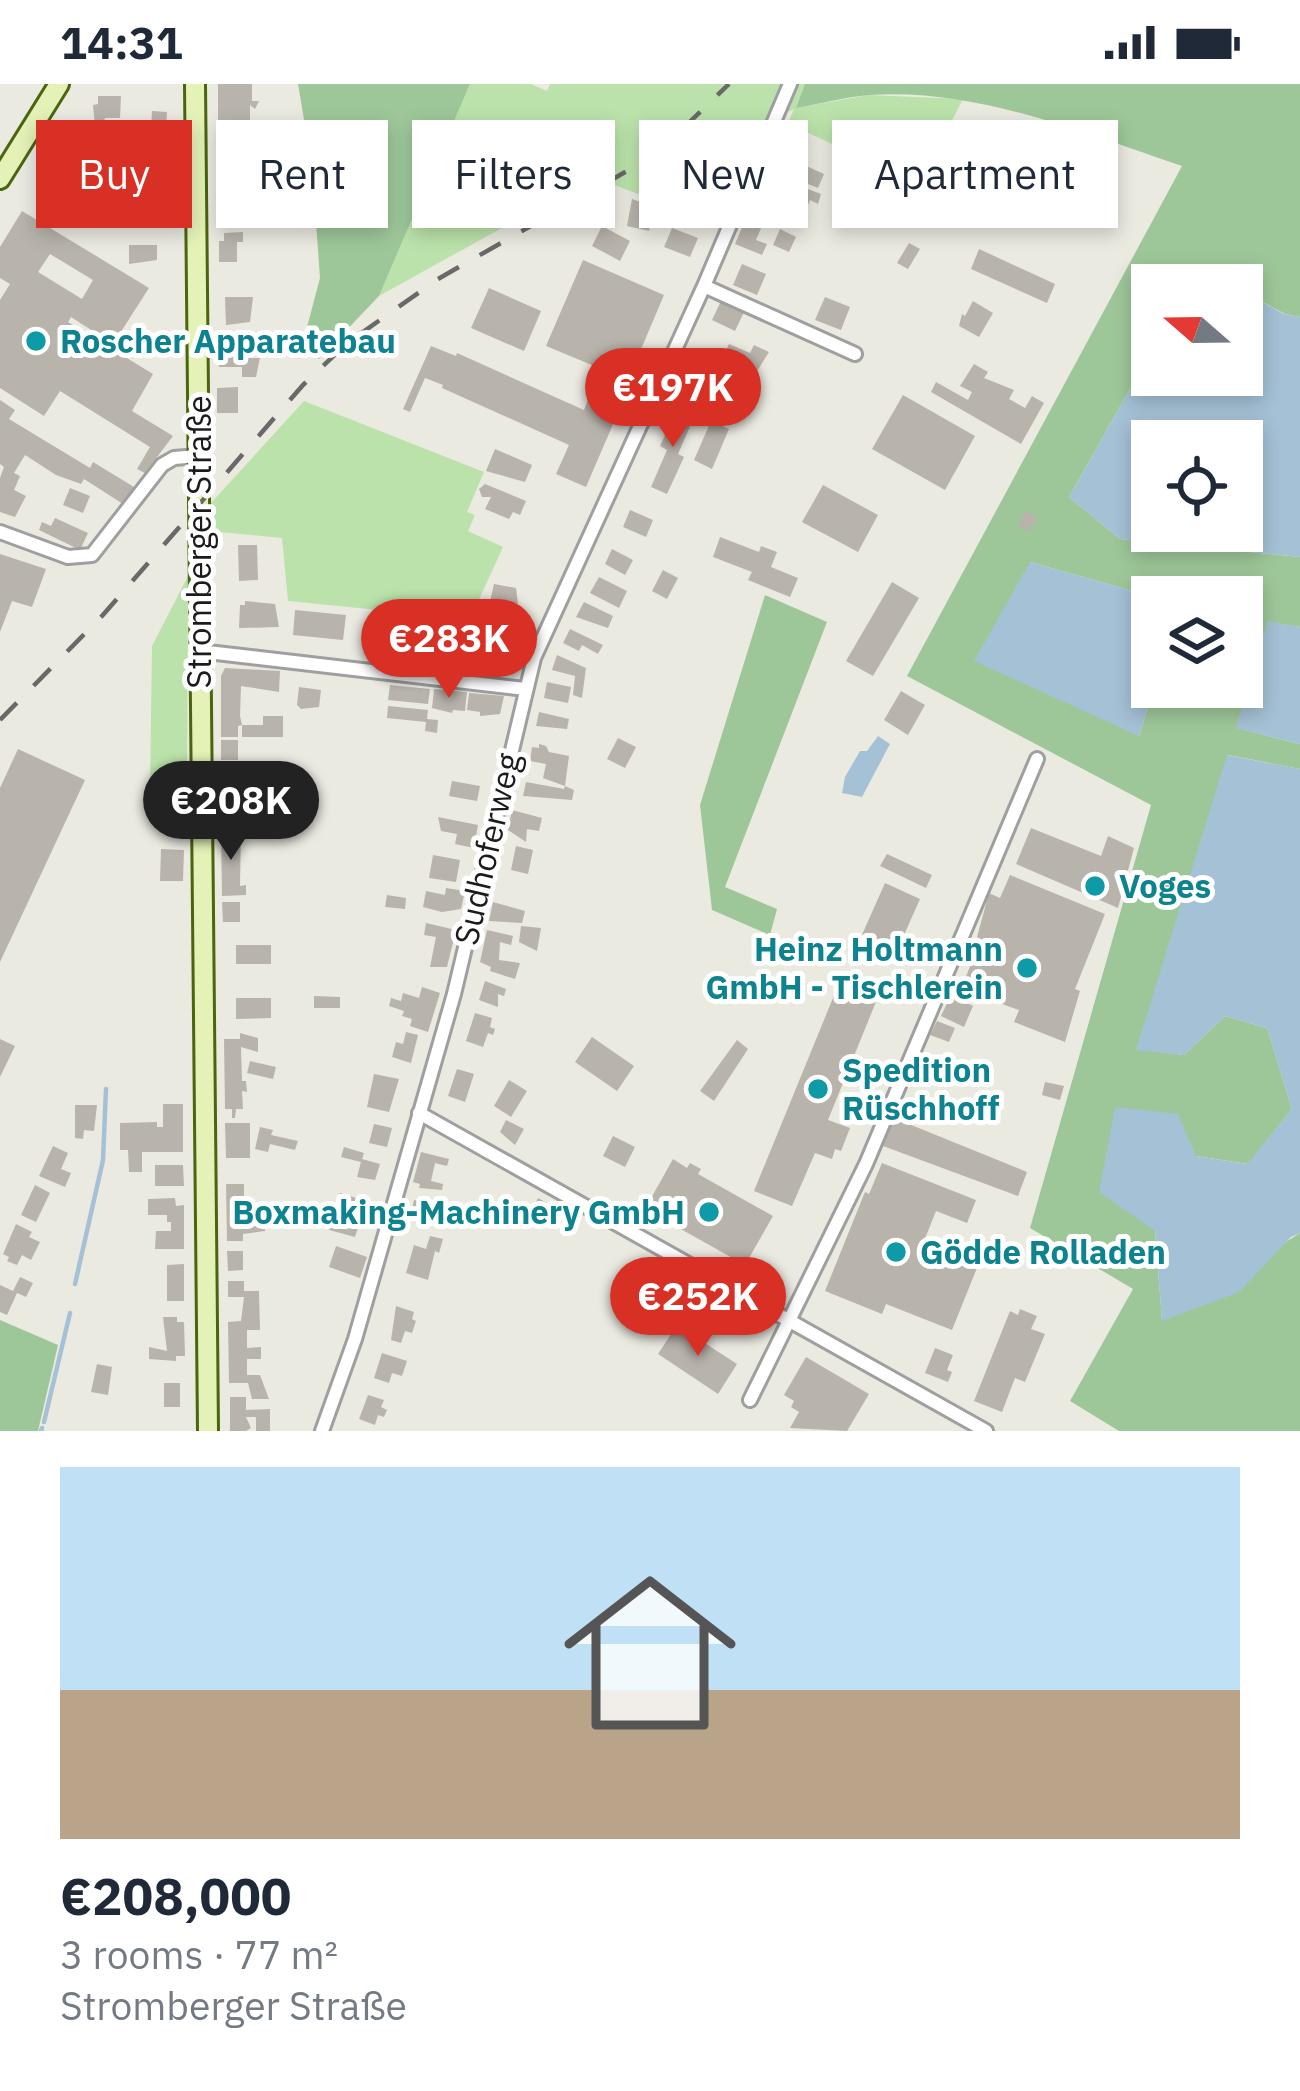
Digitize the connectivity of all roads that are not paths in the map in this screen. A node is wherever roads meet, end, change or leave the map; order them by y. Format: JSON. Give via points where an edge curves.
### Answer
{"nodes":[{"id":1,"x":58,"y":84,"type":"edge"},
{"id":2,"x":195,"y":84,"type":"edge"},
{"id":3,"x":790,"y":84,"type":"edge"},
{"id":4,"x":0,"y":179,"type":"edge"},
{"id":5,"x":704,"y":286,"type":"junction"},
{"id":6,"x":855,"y":354,"type":"dead end"},
{"id":7,"x":198,"y":456,"type":"junction"},
{"id":8,"x":0,"y":532,"type":"edge"},
{"id":9,"x":199,"y":651,"type":"junction"},
{"id":10,"x":525,"y":689,"type":"junction"},
{"id":11,"x":1037,"y":760,"type":"dead end"},
{"id":12,"x":419,"y":1113,"type":"junction"},
{"id":13,"x":792,"y":1318,"type":"junction"},
{"id":14,"x":750,"y":1400,"type":"dead end"},
{"id":15,"x":208,"y":1431,"type":"edge"},
{"id":16,"x":322,"y":1431,"type":"edge"},
{"id":17,"x":986,"y":1431,"type":"edge"}],
"edges":[{"from":1,"to":4,"type":"main road"},
{"from":2,"to":7,"type":"main road","name":"Stromberger Straße"},
{"from":3,"to":5,"type":"street","name":"Sudhoferweg"},
{"from":5,"to":6,"type":"street"},
{"from":5,"to":10,"type":"street","name":"Sudhoferweg"},
{"from":7,"to":8,"type":"street","via":[[162,465],[92,555],[68,557]]},
{"from":7,"to":9,"type":"main road","name":"Stromberger Straße"},
{"from":9,"to":10,"type":"street"},
{"from":9,"to":15,"type":"main road","name":"Stromberger Straße"},
{"from":10,"to":12,"type":"street","name":"Sudhoferweg"},
{"from":11,"to":13,"type":"street"},
{"from":12,"to":13,"type":"street"},
{"from":12,"to":16,"type":"street","name":"Sudhoferweg"},
{"from":13,"to":14,"type":"street"},
{"from":13,"to":17,"type":"street"}]}
